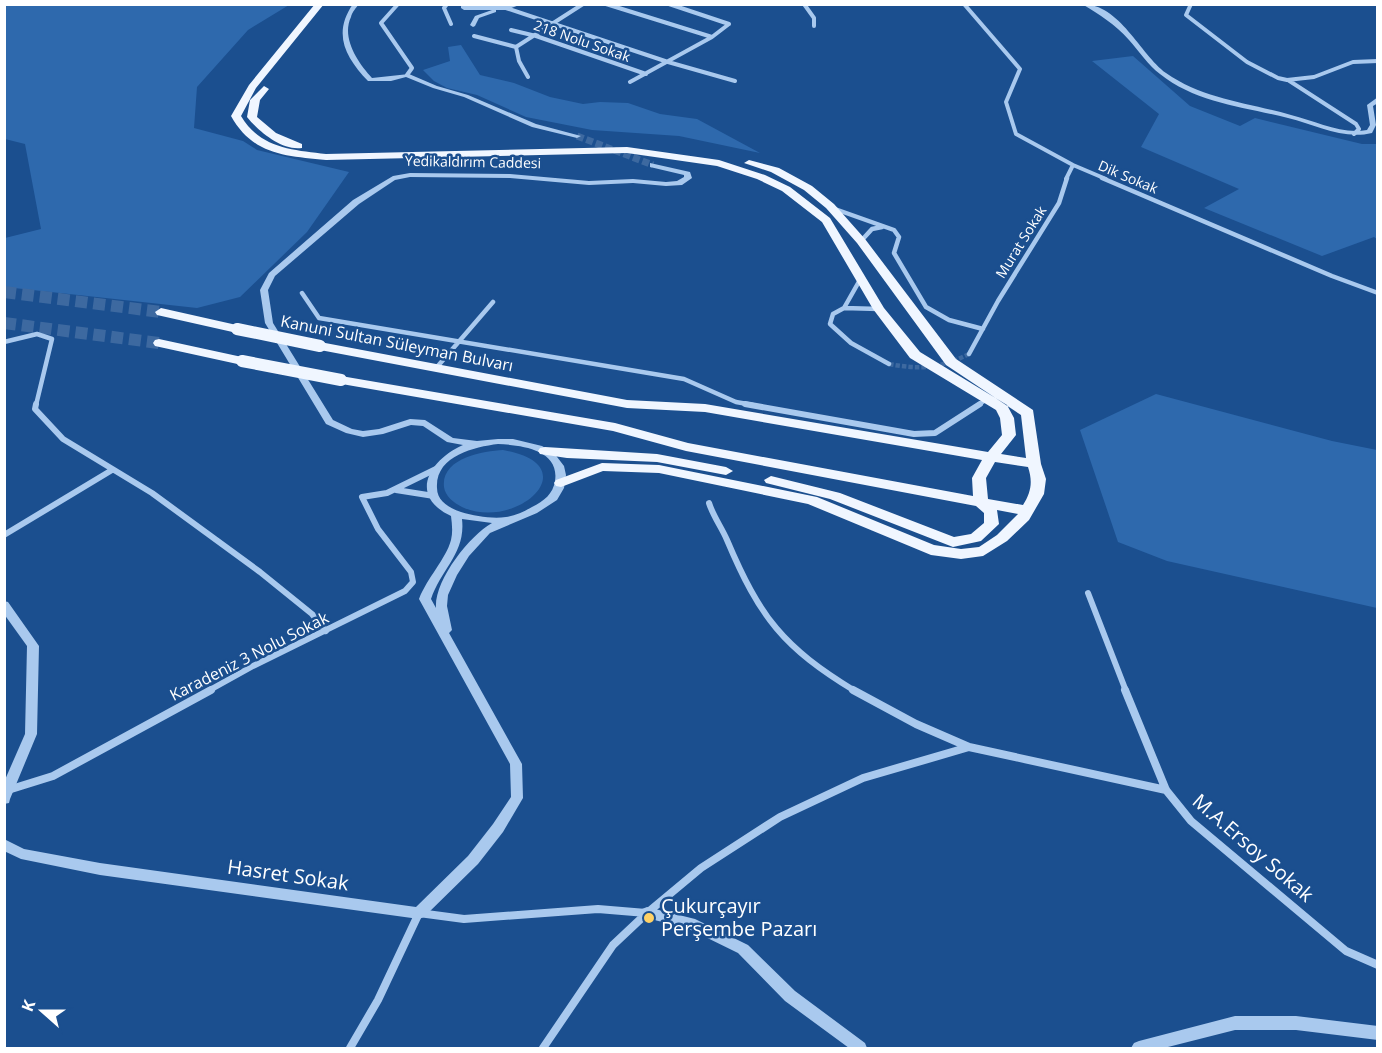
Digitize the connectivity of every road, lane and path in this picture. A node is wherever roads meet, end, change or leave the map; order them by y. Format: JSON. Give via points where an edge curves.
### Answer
{"nodes":[{"id":1,"x":320,"y":4,"type":"edge"},
{"id":2,"x":332,"y":4,"type":"edge"},
{"id":3,"x":356,"y":4,"type":"edge"},
{"id":4,"x":398,"y":4,"type":"edge"},
{"id":5,"x":447,"y":4,"type":"edge"},
{"id":6,"x":464,"y":4,"type":"edge"},
{"id":7,"x":519,"y":4,"type":"edge"},
{"id":8,"x":582,"y":4,"type":"edge"},
{"id":9,"x":606,"y":4,"type":"edge"},
{"id":10,"x":669,"y":4,"type":"edge"},
{"id":11,"x":804,"y":4,"type":"edge"},
{"id":12,"x":964,"y":4,"type":"edge"},
{"id":13,"x":1085,"y":4,"type":"edge"},
{"id":14,"x":1191,"y":4,"type":"edge"},
{"id":15,"x":506,"y":8,"type":"junction"},
{"id":16,"x":451,"y":24,"type":"dead end"},
{"id":17,"x":552,"y":24,"type":"junction"},
{"id":18,"x":473,"y":25,"type":"dead end"},
{"id":19,"x":814,"y":26,"type":"dead end"},
{"id":20,"x":511,"y":30,"type":"dead end"},
{"id":21,"x":474,"y":36,"type":"dead end"},
{"id":22,"x":536,"y":36,"type":"junction"},
{"id":23,"x":712,"y":38,"type":"junction"},
{"id":24,"x":516,"y":47,"type":"junction"},
{"id":25,"x":1377,"y":61,"type":"edge"},
{"id":26,"x":668,"y":62,"type":"junction"},
{"id":27,"x":646,"y":74,"type":"junction"},
{"id":28,"x":407,"y":75,"type":"junction"},
{"id":29,"x":528,"y":77,"type":"dead end"},
{"id":30,"x":1287,"y":80,"type":"junction"},
{"id":31,"x":735,"y":81,"type":"dead end"},
{"id":32,"x":630,"y":82,"type":"dead end"},
{"id":33,"x":1377,"y":99,"type":"edge"},
{"id":34,"x":1354,"y":134,"type":"junction"},
{"id":35,"x":577,"y":136,"type":"tunnel mouth"},
{"id":36,"x":653,"y":165,"type":"tunnel mouth"},
{"id":37,"x":1073,"y":165,"type":"junction"},
{"id":38,"x":832,"y":207,"type":"junction"},
{"id":39,"x":882,"y":227,"type":"junction"},
{"id":40,"x":861,"y":241,"type":"junction"},
{"id":41,"x":861,"y":278,"type":"junction"},
{"id":42,"x":302,"y":293,"type":"dead end"},
{"id":43,"x":1377,"y":293,"type":"edge"},
{"id":44,"x":493,"y":303,"type":"dead end"},
{"id":45,"x":844,"y":308,"type":"junction"},
{"id":46,"x":879,"y":309,"type":"junction"},
{"id":47,"x":161,"y":312,"type":"tunnel mouth"},
{"id":48,"x":983,"y":329,"type":"junction"},
{"id":49,"x":4,"y":342,"type":"edge"},
{"id":50,"x":460,"y":342,"type":"junction"},
{"id":51,"x":159,"y":343,"type":"tunnel mouth"},
{"id":52,"x":969,"y":354,"type":"tunnel mouth"},
{"id":53,"x":889,"y":364,"type":"tunnel mouth"},
{"id":54,"x":437,"y":367,"type":"junction"},
{"id":55,"x":987,"y":399,"type":"junction"},
{"id":56,"x":450,"y":440,"type":"junction"},
{"id":57,"x":475,"y":444,"type":"junction"},
{"id":58,"x":545,"y":451,"type":"junction"},
{"id":59,"x":450,"y":456,"type":"junction"},
{"id":60,"x":991,"y":457,"type":"junction"},
{"id":61,"x":1034,"y":464,"type":"junction"},
{"id":62,"x":436,"y":469,"type":"junction"},
{"id":63,"x":112,"y":470,"type":"junction"},
{"id":64,"x":561,"y":483,"type":"junction"},
{"id":65,"x":395,"y":490,"type":"junction"},
{"id":66,"x":434,"y":496,"type":"junction"},
{"id":67,"x":981,"y":502,"type":"junction"},
{"id":68,"x":709,"y":503,"type":"dead end"},
{"id":69,"x":1029,"y":510,"type":"junction"},
{"id":70,"x":456,"y":515,"type":"junction"},
{"id":71,"x":509,"y":519,"type":"junction"},
{"id":72,"x":4,"y":536,"type":"edge"},
{"id":73,"x":1088,"y":593,"type":"dead end"},
{"id":74,"x":4,"y":605,"type":"edge"},
{"id":75,"x":326,"y":631,"type":"junction"},
{"id":76,"x":448,"y":639,"type":"junction"},
{"id":77,"x":969,"y":747,"type":"junction"},
{"id":78,"x":1166,"y":790,"type":"junction"},
{"id":79,"x":6,"y":793,"type":"edge"},
{"id":80,"x":4,"y":844,"type":"edge"},
{"id":81,"x":419,"y":913,"type":"junction"},
{"id":82,"x":647,"y":913,"type":"junction"},
{"id":83,"x":1377,"y":966,"type":"edge"},
{"id":84,"x":1377,"y":1033,"type":"edge"},
{"id":85,"x":350,"y":1048,"type":"edge"},
{"id":86,"x":543,"y":1048,"type":"edge"},
{"id":87,"x":860,"y":1048,"type":"edge"},
{"id":88,"x":1139,"y":1048,"type":"edge"}],
"edges":[{"from":1,"to":41,"type":"main road","via":[[252,87],[236,116],[243,132],[262,146],[326,157],[627,150],[718,163],[761,177],[804,201],[826,220]]},
{"from":2,"to":38,"type":"main road","via":[[255,100],[252,117],[265,131],[283,141],[313,148],[359,150],[612,143],[667,146],[708,152],[775,170]]},
{"from":3,"to":28,"type":"street","via":[[346,20],[345,34],[363,73],[370,80]]},
{"from":4,"to":28,"type":"street","via":[[381,22],[412,68]]},
{"from":5,"to":16,"type":"street","via":[[444,8]]},
{"from":6,"to":15,"type":"street","via":[[464,8]]},
{"from":7,"to":15,"type":"street"},
{"from":8,"to":17,"type":"street"},
{"from":9,"to":23,"type":"street"},
{"from":10,"to":23,"type":"street","via":[[729,24]]},
{"from":11,"to":19,"type":"street","via":[[814,18]]},
{"from":12,"to":37,"type":"street","name":"Dik Sokak","via":[[1020,69],[1006,102],[1016,134]]},
{"from":13,"to":34,"type":"street","via":[[1119,23],[1160,71],[1177,83],[1222,100]]},
{"from":14,"to":30,"type":"street","via":[[1186,15],[1247,62]]},
{"from":15,"to":17,"type":"street"},
{"from":15,"to":18,"type":"street","via":[[477,17]]},
{"from":17,"to":22,"type":"street"},
{"from":17,"to":26,"type":"street"},
{"from":20,"to":22,"type":"street","name":"218 Nolu Sokak"},
{"from":21,"to":24,"type":"street"},
{"from":22,"to":24,"type":"street"},
{"from":22,"to":27,"type":"street","name":"218 Nolu Sokak"},
{"from":23,"to":26,"type":"street"},
{"from":24,"to":29,"type":"street"},
{"from":25,"to":30,"type":"street","via":[[1353,62],[1314,77]]},
{"from":26,"to":27,"type":"street"},
{"from":26,"to":31,"type":"street"},
{"from":27,"to":32,"type":"street"},
{"from":28,"to":35,"type":"street","via":[[534,126]]},
{"from":30,"to":34,"type":"street","via":[[1356,124],[1359,129]]},
{"from":33,"to":34,"type":"street","via":[[1370,105],[1371,132]]},
{"from":36,"to":56,"type":"street","name":"Yedikaldırım Caddesi","via":[[687,174],[688,178],[679,183],[589,183],[510,176],[393,178],[356,202],[272,275],[264,290],[269,323],[329,422],[363,434],[410,422],[425,423]]},
{"from":37,"to":43,"type":"street","name":"Dik Sokak"},
{"from":37,"to":48,"type":"street","name":"Murat Sokak","via":[[1059,203]]},
{"from":38,"to":39,"type":"street"},
{"from":38,"to":40,"type":"main road"},
{"from":39,"to":40,"type":"street","via":[[872,230]]},
{"from":39,"to":48,"type":"street","via":[[894,230],[898,237],[894,253],[926,307],[949,321]]},
{"from":40,"to":61,"type":"main road","via":[[951,362],[1028,413]]},
{"from":41,"to":45,"type":"street"},
{"from":41,"to":46,"type":"main road"},
{"from":42,"to":50,"type":"street","via":[[318,318]]},
{"from":44,"to":50,"type":"street"},
{"from":45,"to":46,"type":"street"},
{"from":45,"to":53,"type":"street","via":[[833,314],[830,324],[851,344]]},
{"from":46,"to":55,"type":"main road","via":[[915,355]]},
{"from":47,"to":54,"type":"main road","name":"Kanuni Sultan Süleyman Bulvarı","bridge":true},
{"from":48,"to":52,"type":"street","name":"Murat Sokak"},
{"from":49,"to":63,"type":"street","via":[[37,334],[52,339],[35,409],[63,439]]},
{"from":50,"to":54,"type":"street"},
{"from":50,"to":55,"type":"street","via":[[684,379],[736,402],[914,434],[935,433]]},
{"from":51,"to":67,"type":"main road","bridge":true,"via":[[341,380],[615,427],[686,447]]},
{"from":54,"to":60,"type":"main road","name":"Kanuni Sultan Süleyman Bulvarı","via":[[627,404],[705,408]]},
{"from":55,"to":60,"type":"main road","via":[[1002,408],[1009,435]]},
{"from":56,"to":57,"type":"street","name":"Yedikaldırım Caddesi"},
{"from":56,"to":59,"type":"street"},
{"from":57,"to":58,"type":"street","via":[[513,441]]},
{"from":57,"to":59,"type":"street"},
{"from":58,"to":64,"type":"street","via":[[556,460]]},
{"from":58,"to":67,"type":"main road","via":[[570,456],[663,459],[799,485],[953,542],[976,538],[992,524],[991,512]]},
{"from":59,"to":62,"type":"street"},
{"from":60,"to":61,"type":"main road"},
{"from":60,"to":67,"type":"main road","via":[[979,478]]},
{"from":61,"to":69,"type":"main road","via":[[1037,494]]},
{"from":62,"to":65,"type":"street"},
{"from":62,"to":66,"type":"street","via":[[431,483]]},
{"from":63,"to":72,"type":"street"},
{"from":63,"to":75,"type":"street","via":[[152,493],[260,572],[312,614]]},
{"from":64,"to":69,"type":"main road","via":[[602,467],[659,469],[812,500],[931,550],[961,554],[983,550],[1002,538]]},
{"from":64,"to":71,"type":"street","via":[[543,506]]},
{"from":65,"to":66,"type":"street"},
{"from":65,"to":75,"type":"street","name":"Karadeniz 3 Nolu Sokak","via":[[362,497],[378,529],[411,572],[413,582],[405,591]]},
{"from":66,"to":70,"type":"street","via":[[442,507]]},
{"from":67,"to":69,"type":"main road"},
{"from":68,"to":77,"type":"street","via":[[767,618],[795,650],[847,686],[917,726]]},
{"from":70,"to":71,"type":"street","via":[[481,520]]},
{"from":70,"to":76,"type":"street","via":[[455,543],[429,583],[426,599]]},
{"from":71,"to":76,"type":"street","via":[[485,532],[444,587],[441,604]]},
{"from":73,"to":78,"type":"street","name":"M.A.Ersoy Sokak"},
{"from":74,"to":79,"type":"street","via":[[33,646],[31,734]]},
{"from":75,"to":79,"type":"street","name":"Karadeniz 3 Nolu Sokak","via":[[253,666],[53,776]]},
{"from":76,"to":81,"type":"street","via":[[516,764],[517,798],[473,860]]},
{"from":77,"to":78,"type":"street"},
{"from":77,"to":82,"type":"street","via":[[863,777],[780,817],[701,868]]},
{"from":78,"to":83,"type":"street","name":"M.A.Ersoy Sokak","via":[[1191,821],[1346,951]]},
{"from":80,"to":81,"type":"street","name":"Hasret Sokak","via":[[21,854],[100,869]]},
{"from":81,"to":82,"type":"street","via":[[464,919],[598,909]]},
{"from":81,"to":85,"type":"street","via":[[378,1000]]},
{"from":82,"to":86,"type":"street","via":[[613,945]]},
{"from":82,"to":87,"type":"street","via":[[690,923],[743,949],[790,996]]},
{"from":84,"to":88,"type":"street","via":[[1296,1023],[1235,1023]]}]}
